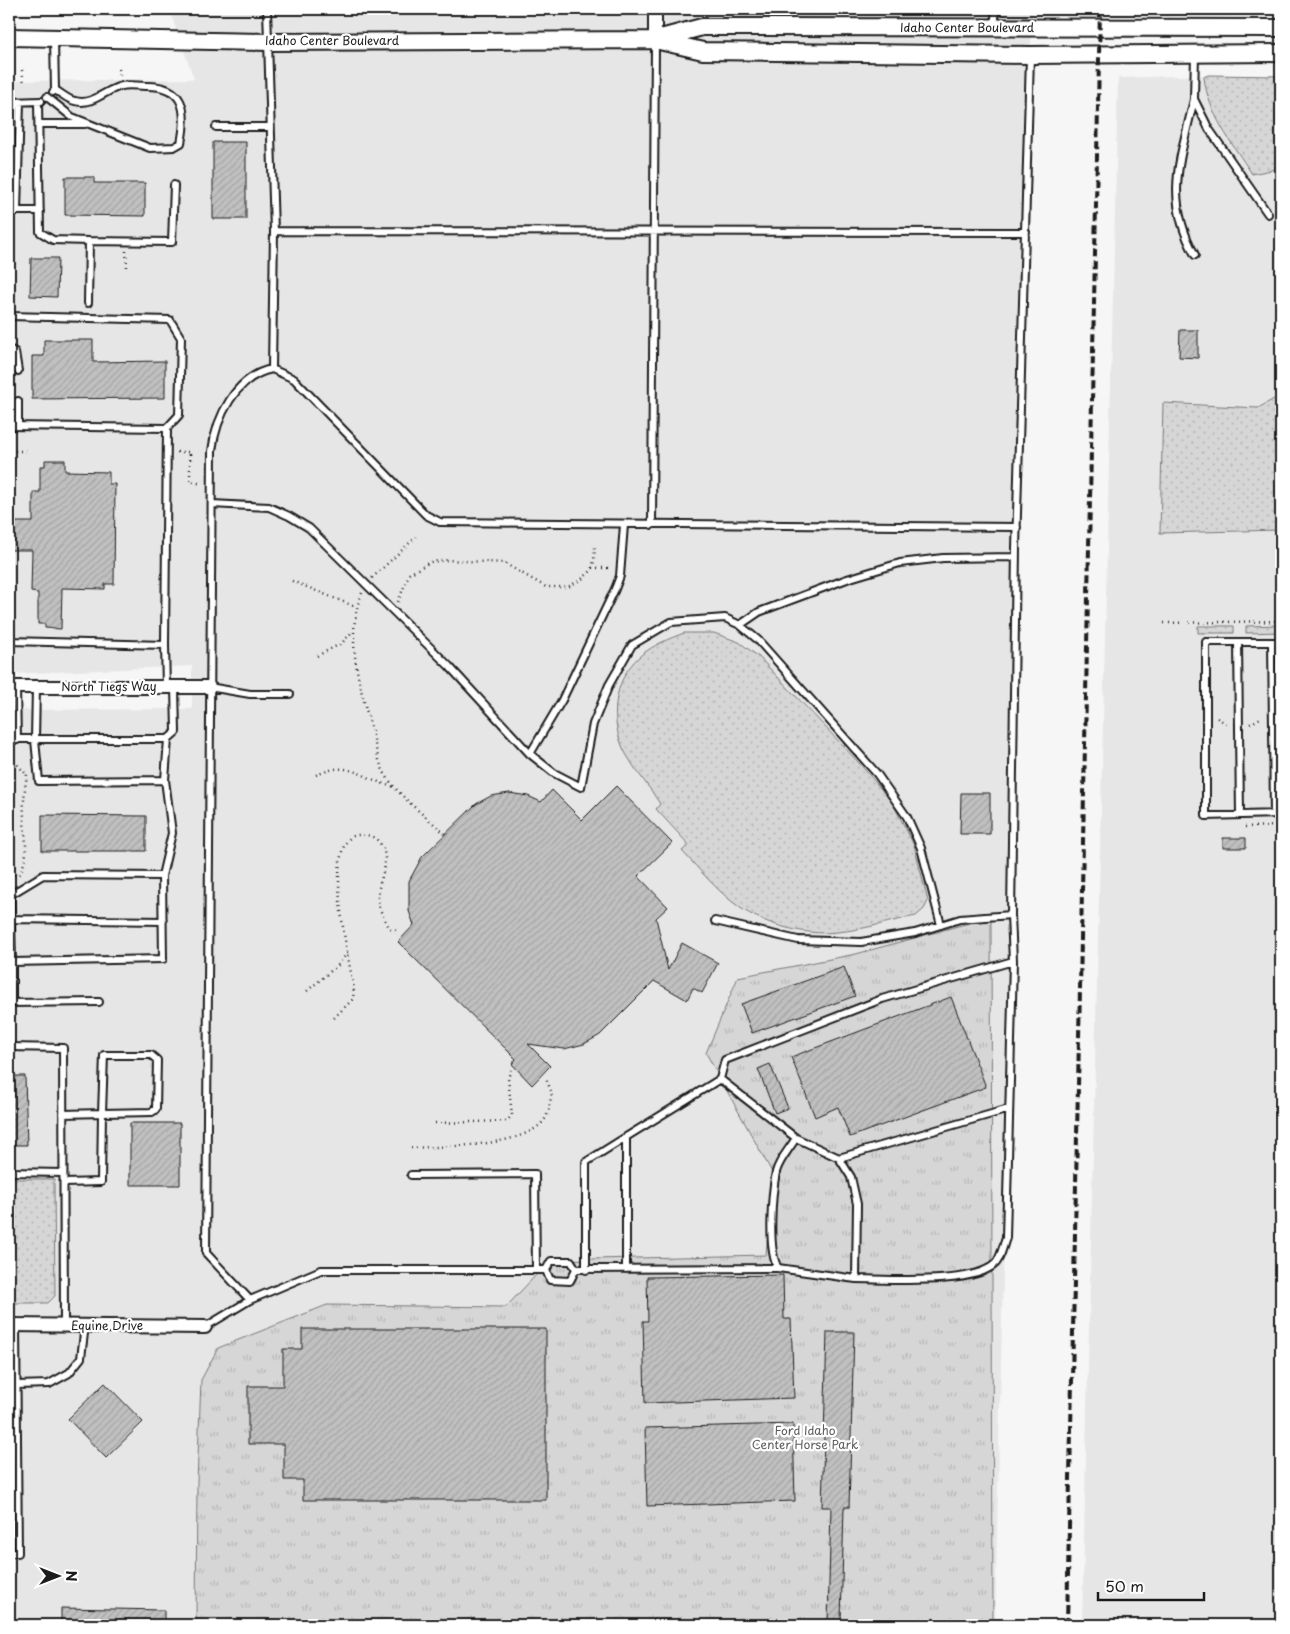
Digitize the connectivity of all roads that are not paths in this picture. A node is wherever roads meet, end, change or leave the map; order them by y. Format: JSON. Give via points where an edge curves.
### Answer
{"nodes":[{"id":1,"x":267,"y":9,"type":"edge"},
{"id":2,"x":655,"y":9,"type":"edge"},
{"id":3,"x":996,"y":9,"type":"edge"},
{"id":4,"x":994,"y":28,"type":"junction"},
{"id":5,"x":1281,"y":28,"type":"edge"},
{"id":6,"x":9,"y":37,"type":"edge"},
{"id":7,"x":54,"y":37,"type":"junction"},
{"id":8,"x":655,"y":40,"type":"junction"},
{"id":9,"x":268,"y":42,"type":"junction"},
{"id":10,"x":1281,"y":53,"type":"edge"},
{"id":11,"x":1195,"y":54,"type":"junction"},
{"id":12,"x":1030,"y":55,"type":"junction"},
{"id":13,"x":55,"y":90,"type":"junction"},
{"id":14,"x":47,"y":97,"type":"junction"},
{"id":15,"x":1194,"y":99,"type":"junction"},
{"id":16,"x":9,"y":102,"type":"edge"},
{"id":17,"x":20,"y":102,"type":"junction"},
{"id":18,"x":38,"y":102,"type":"junction"},
{"id":19,"x":39,"y":124,"type":"junction"},
{"id":20,"x":90,"y":124,"type":"junction"},
{"id":21,"x":216,"y":127,"type":"dead end"},
{"id":22,"x":270,"y":127,"type":"junction"},
{"id":23,"x":174,"y":185,"type":"dead end"},
{"id":24,"x":9,"y":211,"type":"edge"},
{"id":25,"x":17,"y":211,"type":"junction"},
{"id":26,"x":40,"y":211,"type":"junction"},
{"id":27,"x":1268,"y":214,"type":"dead end"},
{"id":28,"x":274,"y":231,"type":"junction"},
{"id":29,"x":654,"y":232,"type":"junction"},
{"id":30,"x":1026,"y":232,"type":"junction"},
{"id":31,"x":89,"y":240,"type":"junction"},
{"id":32,"x":1195,"y":255,"type":"dead end"},
{"id":33,"x":88,"y":303,"type":"dead end"},
{"id":34,"x":9,"y":316,"type":"edge"},
{"id":35,"x":9,"y":349,"type":"edge"},
{"id":36,"x":272,"y":370,"type":"junction"},
{"id":37,"x":18,"y":371,"type":"dead end"},
{"id":38,"x":18,"y":401,"type":"dead end"},
{"id":39,"x":9,"y":426,"type":"edge"},
{"id":40,"x":18,"y":426,"type":"junction"},
{"id":41,"x":167,"y":428,"type":"junction"},
{"id":42,"x":212,"y":504,"type":"junction"},
{"id":43,"x":624,"y":525,"type":"junction"},
{"id":44,"x":652,"y":525,"type":"junction"},
{"id":45,"x":1016,"y":527,"type":"junction"},
{"id":46,"x":1016,"y":558,"type":"junction"},
{"id":47,"x":740,"y":625,"type":"junction"},
{"id":48,"x":9,"y":641,"type":"edge"},
{"id":49,"x":1238,"y":642,"type":"junction"},
{"id":50,"x":1272,"y":642,"type":"junction"},
{"id":51,"x":1281,"y":642,"type":"edge"},
{"id":52,"x":165,"y":645,"type":"junction"},
{"id":53,"x":12,"y":687,"type":"edge"},
{"id":54,"x":36,"y":687,"type":"junction"},
{"id":55,"x":171,"y":687,"type":"junction"},
{"id":56,"x":209,"y":687,"type":"junction"},
{"id":57,"x":290,"y":694,"type":"dead end"},
{"id":58,"x":168,"y":739,"type":"junction"},
{"id":59,"x":9,"y":740,"type":"edge"},
{"id":60,"x":17,"y":740,"type":"junction"},
{"id":61,"x":35,"y":740,"type":"junction"},
{"id":62,"x":530,"y":754,"type":"junction"},
{"id":63,"x":165,"y":780,"type":"junction"},
{"id":64,"x":1278,"y":814,"type":"edge"},
{"id":65,"x":1240,"y":815,"type":"junction"},
{"id":66,"x":162,"y":876,"type":"junction"},
{"id":67,"x":1011,"y":915,"type":"junction"},
{"id":68,"x":11,"y":919,"type":"junction"},
{"id":69,"x":163,"y":921,"type":"junction"},
{"id":70,"x":715,"y":921,"type":"dead end"},
{"id":71,"x":941,"y":925,"type":"junction"},
{"id":72,"x":1013,"y":961,"type":"junction"},
{"id":73,"x":12,"y":962,"type":"junction"},
{"id":74,"x":10,"y":1002,"type":"edge"},
{"id":75,"x":99,"y":1002,"type":"dead end"},
{"id":76,"x":9,"y":1047,"type":"edge"},
{"id":77,"x":720,"y":1080,"type":"junction"},
{"id":78,"x":1009,"y":1109,"type":"junction"},
{"id":79,"x":102,"y":1113,"type":"junction"},
{"id":80,"x":63,"y":1114,"type":"junction"},
{"id":81,"x":626,"y":1137,"type":"junction"},
{"id":82,"x":796,"y":1138,"type":"junction"},
{"id":83,"x":839,"y":1158,"type":"junction"},
{"id":84,"x":9,"y":1172,"type":"edge"},
{"id":85,"x":64,"y":1173,"type":"junction"},
{"id":86,"x":411,"y":1175,"type":"dead end"},
{"id":87,"x":64,"y":1183,"type":"junction"},
{"id":88,"x":778,"y":1268,"type":"junction"},
{"id":89,"x":576,"y":1269,"type":"junction"},
{"id":90,"x":626,"y":1269,"type":"junction"},
{"id":91,"x":536,"y":1270,"type":"junction"},
{"id":92,"x":546,"y":1270,"type":"junction"},
{"id":93,"x":586,"y":1270,"type":"junction"},
{"id":94,"x":856,"y":1279,"type":"junction"},
{"id":95,"x":250,"y":1300,"type":"junction"},
{"id":96,"x":13,"y":1325,"type":"edge"},
{"id":97,"x":64,"y":1325,"type":"junction"},
{"id":98,"x":85,"y":1325,"type":"junction"},
{"id":99,"x":205,"y":1327,"type":"joint"},
{"id":100,"x":17,"y":1385,"type":"junction"},
{"id":101,"x":9,"y":1553,"type":"edge"}],
"edges":[{"from":1,"to":9,"type":"lane"},
{"from":2,"to":8,"type":"street"},
{"from":3,"to":4,"type":"lane"},
{"from":4,"to":5,"type":"main road","name":"Idaho Center Boulevard"},
{"from":4,"to":8,"type":"main road","name":"Idaho Center Boulevard","via":[[702,27]]},
{"from":6,"to":7,"type":"main road","name":"Idaho Center Boulevard"},
{"from":7,"to":9,"type":"main road","name":"Idaho Center Boulevard"},
{"from":7,"to":13,"type":"lane"},
{"from":8,"to":9,"type":"main road","name":"Idaho Center Boulevard"},
{"from":8,"to":12,"type":"main road","name":"Idaho Center Boulevard","via":[[703,51]]},
{"from":8,"to":29,"type":"lane"},
{"from":9,"to":22,"type":"lane"},
{"from":10,"to":11,"type":"main road","name":"Idaho Center Boulevard"},
{"from":11,"to":12,"type":"main road","name":"Idaho Center Boulevard"},
{"from":11,"to":15,"type":"lane"},
{"from":12,"to":30,"type":"lane"},
{"from":13,"to":14,"type":"lane"},
{"from":13,"to":20,"type":"lane","via":[[75,101],[90,101],[120,86],[156,86],[169,89],[183,105],[181,143],[174,147],[150,148]]},
{"from":14,"to":18,"type":"lane"},
{"from":14,"to":20,"type":"lane","via":[[72,117]]},
{"from":15,"to":27,"type":"lane","via":[[1209,129]]},
{"from":15,"to":32,"type":"lane","via":[[1176,179],[1178,206]]},
{"from":16,"to":17,"type":"lane"},
{"from":17,"to":18,"type":"lane"},
{"from":17,"to":25,"type":"lane"},
{"from":18,"to":19,"type":"lane"},
{"from":19,"to":20,"type":"lane"},
{"from":19,"to":26,"type":"lane"},
{"from":21,"to":22,"type":"lane"},
{"from":22,"to":28,"type":"lane"},
{"from":23,"to":31,"type":"lane","via":[[172,242]]},
{"from":24,"to":25,"type":"lane"},
{"from":25,"to":26,"type":"lane"},
{"from":26,"to":31,"type":"lane","via":[[40,232],[53,240]]},
{"from":28,"to":29,"type":"lane"},
{"from":28,"to":36,"type":"lane"},
{"from":29,"to":30,"type":"lane"},
{"from":29,"to":44,"type":"lane"},
{"from":30,"to":45,"type":"lane"},
{"from":31,"to":33,"type":"lane"},
{"from":34,"to":41,"type":"lane","via":[[170,320],[181,338],[179,415]]},
{"from":35,"to":37,"type":"lane","via":[[15,352]]},
{"from":36,"to":42,"type":"lane","via":[[262,371],[238,389],[222,411],[214,431]]},
{"from":36,"to":43,"type":"lane","via":[[294,379],[402,492],[426,515],[440,522]]},
{"from":38,"to":40,"type":"lane"},
{"from":39,"to":40,"type":"lane"},
{"from":40,"to":41,"type":"lane"},
{"from":41,"to":52,"type":"lane"},
{"from":42,"to":56,"type":"lane"},
{"from":42,"to":62,"type":"lane","via":[[270,507],[309,528],[449,666]]},
{"from":43,"to":44,"type":"lane"},
{"from":43,"to":62,"type":"lane","via":[[621,568],[615,589],[562,700]]},
{"from":44,"to":45,"type":"lane"},
{"from":45,"to":46,"type":"lane"},
{"from":46,"to":47,"type":"lane","via":[[943,558],[900,563],[759,612]]},
{"from":46,"to":67,"type":"lane"},
{"from":47,"to":62,"type":"lane","via":[[724,618],[671,622],[632,645],[609,685],[593,724],[581,787]]},
{"from":47,"to":71,"type":"lane","via":[[758,640],[877,774],[907,818],[921,848]]},
{"from":48,"to":52,"type":"lane"},
{"from":49,"to":50,"type":"lane"},
{"from":49,"to":65,"type":"lane"},
{"from":49,"to":65,"type":"lane","via":[[1206,642],[1206,816]]},
{"from":50,"to":51,"type":"lane"},
{"from":50,"to":64,"type":"lane"},
{"from":52,"to":55,"type":"lane"},
{"from":53,"to":54,"type":"street","name":"North Tiegs Way"},
{"from":53,"to":60,"type":"lane"},
{"from":54,"to":55,"type":"street","name":"North Tiegs Way"},
{"from":54,"to":61,"type":"lane"},
{"from":55,"to":56,"type":"street","name":"North Tiegs Way"},
{"from":55,"to":58,"type":"lane","via":[[176,732]]},
{"from":56,"to":57,"type":"lane","via":[[250,694]]},
{"from":56,"to":95,"type":"lane","via":[[206,1253]]},
{"from":58,"to":61,"type":"lane"},
{"from":58,"to":63,"type":"lane"},
{"from":59,"to":60,"type":"lane"},
{"from":60,"to":61,"type":"lane"},
{"from":61,"to":63,"type":"lane","via":[[39,781]]},
{"from":63,"to":66,"type":"lane","via":[[172,833]]},
{"from":64,"to":65,"type":"lane"},
{"from":66,"to":68,"type":"lane","via":[[43,875],[10,895]]},
{"from":66,"to":69,"type":"lane"},
{"from":67,"to":71,"type":"lane","via":[[960,919]]},
{"from":67,"to":72,"type":"lane"},
{"from":68,"to":69,"type":"lane"},
{"from":68,"to":73,"type":"lane"},
{"from":69,"to":73,"type":"lane","via":[[163,959]]},
{"from":70,"to":71,"type":"lane","via":[[798,940],[861,942]]},
{"from":72,"to":77,"type":"lane","via":[[882,999],[725,1060]]},
{"from":72,"to":78,"type":"lane"},
{"from":73,"to":74,"type":"lane"},
{"from":74,"to":75,"type":"lane"},
{"from":76,"to":80,"type":"lane","via":[[63,1048]]},
{"from":77,"to":81,"type":"lane"},
{"from":77,"to":82,"type":"lane"},
{"from":78,"to":83,"type":"lane"},
{"from":78,"to":94,"type":"lane","via":[[1006,1238],[997,1262],[987,1270],[951,1279]]},
{"from":79,"to":79,"type":"lane","via":[[155,1111],[158,1106],[158,1064],[152,1055],[104,1055]]},
{"from":79,"to":80,"type":"lane"},
{"from":79,"to":87,"type":"lane","via":[[102,1182]]},
{"from":80,"to":85,"type":"lane"},
{"from":81,"to":90,"type":"lane"},
{"from":81,"to":93,"type":"lane","via":[[586,1162]]},
{"from":82,"to":83,"type":"lane"},
{"from":82,"to":88,"type":"lane","via":[[776,1170],[772,1214],[773,1259]]},
{"from":83,"to":94,"type":"lane","via":[[851,1177],[857,1204]]},
{"from":84,"to":85,"type":"lane"},
{"from":85,"to":87,"type":"lane"},
{"from":86,"to":91,"type":"lane","via":[[536,1174]]},
{"from":87,"to":97,"type":"lane"},
{"from":88,"to":90,"type":"lane"},
{"from":88,"to":94,"type":"lane"},
{"from":89,"to":92,"type":"lane","via":[[571,1261],[551,1261]]},
{"from":89,"to":92,"type":"lane","via":[[570,1281],[550,1280]]},
{"from":89,"to":93,"type":"lane"},
{"from":90,"to":93,"type":"lane"},
{"from":91,"to":92,"type":"lane"},
{"from":91,"to":95,"type":"lane","via":[[321,1270]]},
{"from":95,"to":99,"type":"lane"},
{"from":96,"to":97,"type":"street","name":"Equine Drive"},
{"from":96,"to":100,"type":"lane"},
{"from":97,"to":98,"type":"street","name":"Equine Drive"},
{"from":98,"to":99,"type":"street","name":"Equine Drive"},
{"from":98,"to":100,"type":"lane","via":[[81,1358],[69,1373],[49,1384]]},
{"from":100,"to":101,"type":"lane","via":[[18,1553]]}]}
